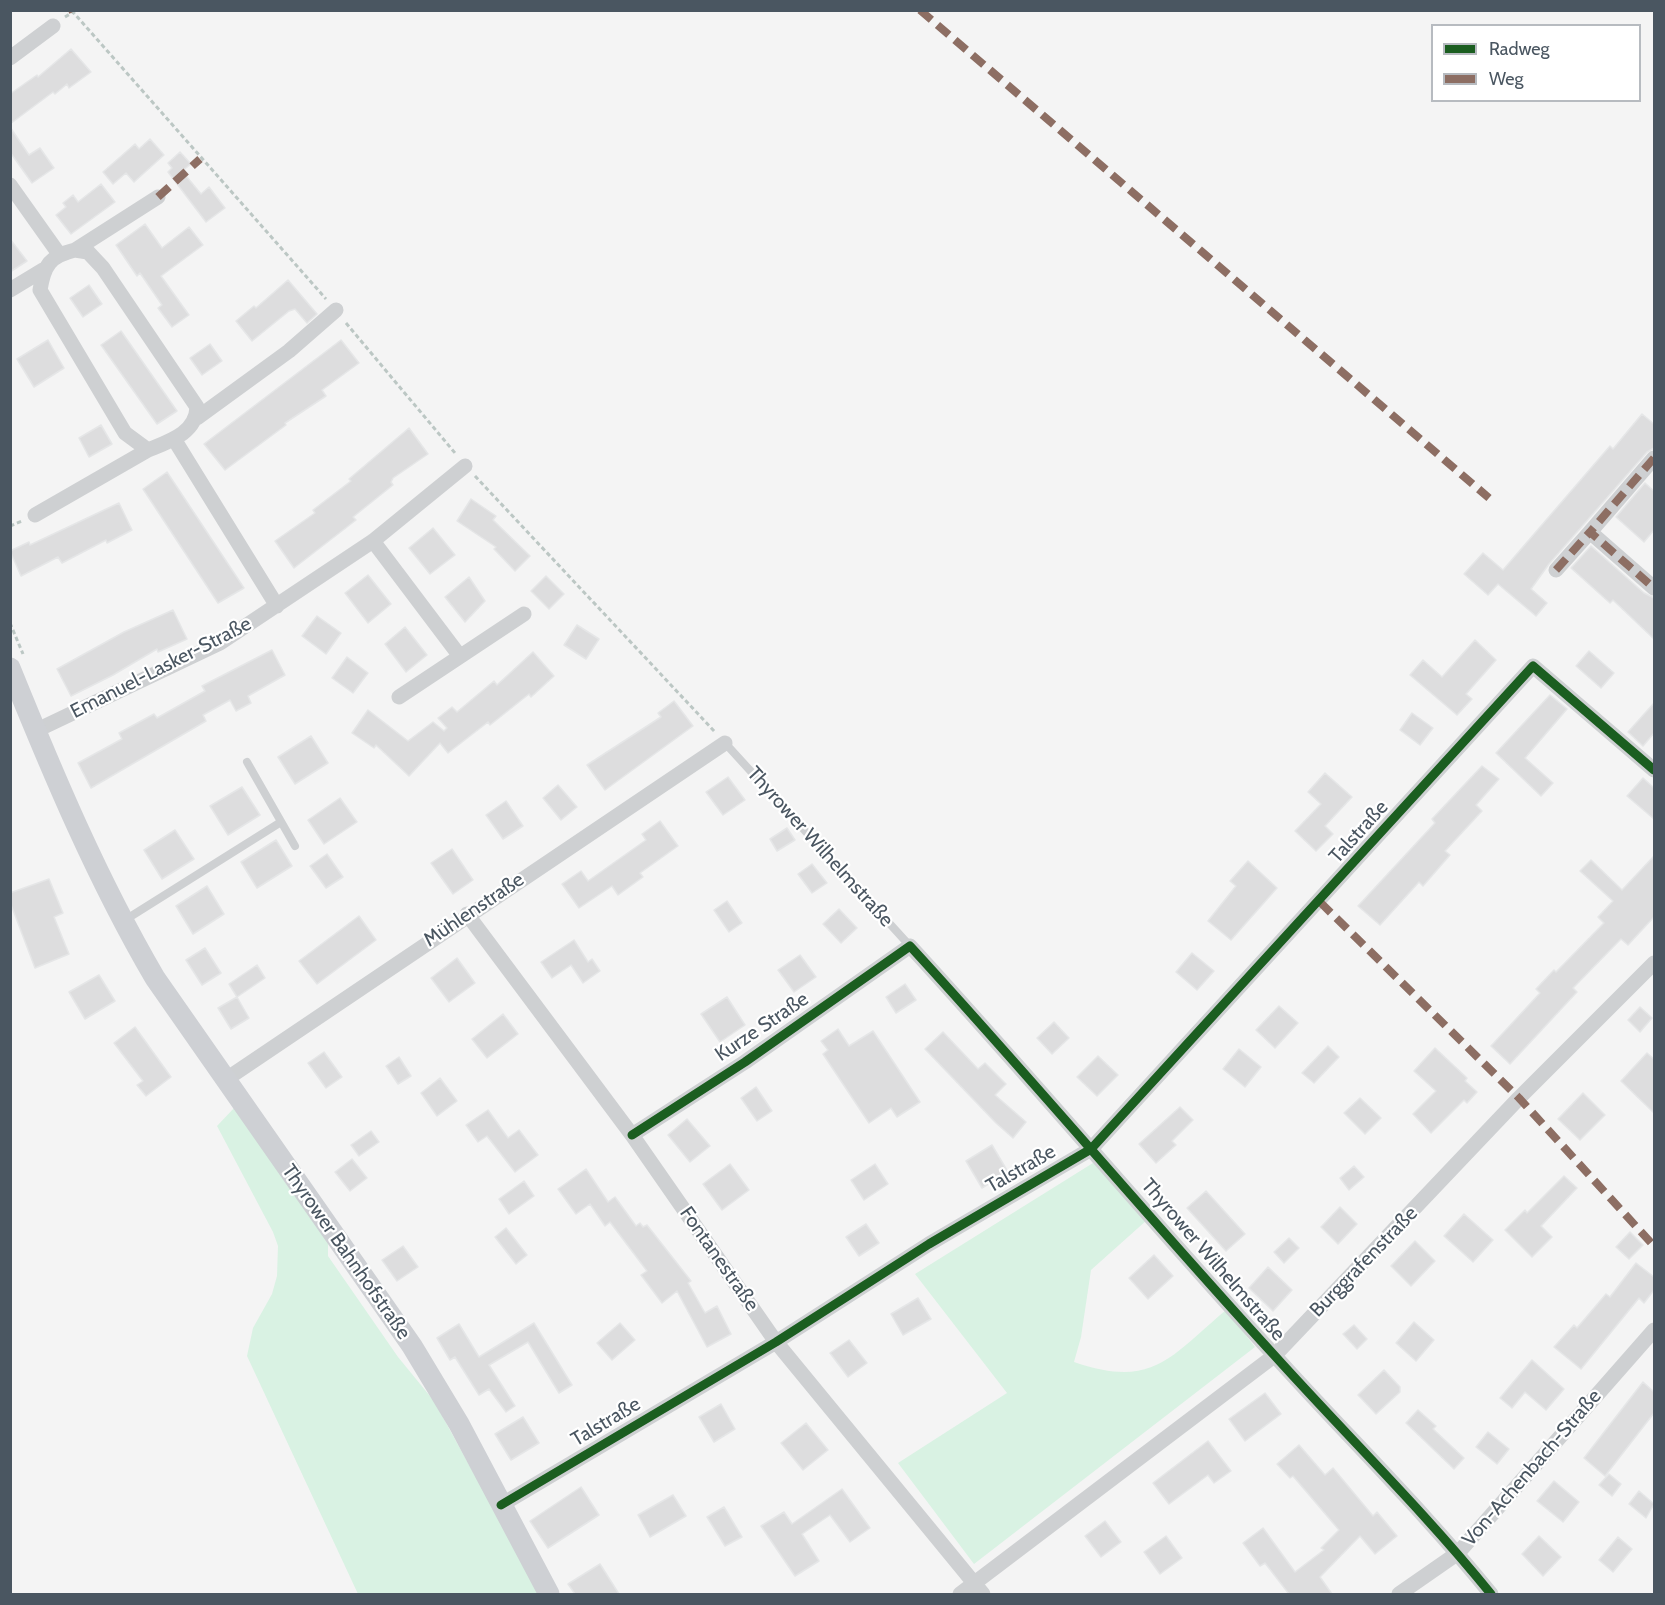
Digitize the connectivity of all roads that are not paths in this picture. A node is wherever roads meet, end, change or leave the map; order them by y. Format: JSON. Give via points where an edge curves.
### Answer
{"nodes":[{"id":1,"x":53,"y":26,"type":"dead end"},
{"id":2,"x":10,"y":58,"type":"edge"},
{"id":3,"x":10,"y":185,"type":"edge"},
{"id":4,"x":158,"y":197,"type":"dead end"},
{"id":5,"x":75,"y":250,"type":"junction"},
{"id":6,"x":59,"y":254,"type":"junction"},
{"id":7,"x":43,"y":270,"type":"junction"},
{"id":8,"x":10,"y":290,"type":"edge"},
{"id":9,"x":336,"y":310,"type":"road end"},
{"id":10,"x":197,"y":418,"type":"junction"},
{"id":11,"x":174,"y":440,"type":"junction"},
{"id":12,"x":148,"y":450,"type":"junction"},
{"id":13,"x":1654,"y":458,"type":"edge"},
{"id":14,"x":465,"y":466,"type":"road end"},
{"id":15,"x":34,"y":515,"type":"dead end"},
{"id":16,"x":1590,"y":532,"type":"junction"},
{"id":17,"x":373,"y":540,"type":"junction"},
{"id":18,"x":1556,"y":570,"type":"dead end"},
{"id":19,"x":1654,"y":588,"type":"edge"},
{"id":20,"x":277,"y":606,"type":"junction"},
{"id":21,"x":524,"y":614,"type":"dead end"},
{"id":22,"x":459,"y":655,"type":"junction"},
{"id":23,"x":18,"y":664,"type":"edge"},
{"id":24,"x":399,"y":697,"type":"dead end"},
{"id":25,"x":35,"y":730,"type":"junction"},
{"id":26,"x":724,"y":742,"type":"joint"},
{"id":27,"x":247,"y":762,"type":"dead end"},
{"id":28,"x":1654,"y":770,"type":"edge"},
{"id":29,"x":281,"y":822,"type":"junction"},
{"id":30,"x":295,"y":846,"type":"dead end"},
{"id":31,"x":467,"y":914,"type":"junction"},
{"id":32,"x":122,"y":922,"type":"junction"},
{"id":33,"x":910,"y":946,"type":"junction"},
{"id":34,"x":1654,"y":963,"type":"edge"},
{"id":35,"x":225,"y":1080,"type":"junction"},
{"id":36,"x":632,"y":1135,"type":"junction"},
{"id":37,"x":1091,"y":1149,"type":"junction"},
{"id":38,"x":1654,"y":1330,"type":"edge"},
{"id":39,"x":776,"y":1342,"type":"junction"},
{"id":40,"x":1274,"y":1356,"type":"junction"},
{"id":41,"x":501,"y":1505,"type":"junction"},
{"id":42,"x":1458,"y":1553,"type":"junction"},
{"id":43,"x":978,"y":1590,"type":"edge"},
{"id":44,"x":549,"y":1594,"type":"edge"},
{"id":45,"x":960,"y":1594,"type":"edge"},
{"id":46,"x":1399,"y":1594,"type":"edge"},
{"id":47,"x":1491,"y":1594,"type":"edge"}],
"edges":[{"from":1,"to":2,"type":"street"},
{"from":3,"to":6,"type":"street"},
{"from":4,"to":5,"type":"street"},
{"from":5,"to":6,"type":"street"},
{"from":5,"to":10,"type":"street","via":[[88,252],[103,268],[197,407]]},
{"from":6,"to":7,"type":"street"},
{"from":7,"to":8,"type":"street"},
{"from":7,"to":12,"type":"street","via":[[40,290],[125,433]]},
{"from":9,"to":10,"type":"street","via":[[289,351]]},
{"from":10,"to":11,"type":"street"},
{"from":11,"to":12,"type":"street"},
{"from":11,"to":20,"type":"street"},
{"from":12,"to":15,"type":"street"},
{"from":13,"to":16,"type":"street"},
{"from":14,"to":17,"type":"street","name":"Emanuel-Lasker-Straße"},
{"from":16,"to":18,"type":"street"},
{"from":16,"to":19,"type":"street"},
{"from":17,"to":20,"type":"street","name":"Emanuel-Lasker-Straße"},
{"from":17,"to":22,"type":"street"},
{"from":20,"to":25,"type":"street","name":"Emanuel-Lasker-Straße","via":[[220,643]]},
{"from":21,"to":22,"type":"street"},
{"from":22,"to":24,"type":"street"},
{"from":23,"to":25,"type":"main road","name":"Thyrower Bahnhofstraße"},
{"from":25,"to":32,"type":"main road","name":"Thyrower Bahnhofstraße"},
{"from":26,"to":31,"type":"street","name":"Mühlenstraße"},
{"from":26,"to":33,"type":"lane","name":"Thyrower Wilhelmstraße"},
{"from":27,"to":29,"type":"lane"},
{"from":28,"to":37,"type":"street","name":"Talstraße","via":[[1533,666]]},
{"from":29,"to":30,"type":"lane"},
{"from":29,"to":32,"type":"lane"},
{"from":31,"to":35,"type":"street","name":"Mühlenstraße"},
{"from":31,"to":36,"type":"street","name":"Fontanestraße"},
{"from":32,"to":35,"type":"main road","name":"Thyrower Bahnhofstraße"},
{"from":33,"to":36,"type":"street","name":"Kurze Straße","via":[[745,1062]]},
{"from":33,"to":37,"type":"street","name":"Thyrower Wilhelmstraße"},
{"from":34,"to":40,"type":"street","name":"Burggrafenstraße"},
{"from":35,"to":41,"type":"main road","name":"Thyrower Bahnhofstraße","via":[[412,1346]]},
{"from":36,"to":39,"type":"street","name":"Fontanestraße"},
{"from":37,"to":39,"type":"street","name":"Talstraße","via":[[929,1244]]},
{"from":37,"to":40,"type":"street","name":"Thyrower Wilhelmstraße"},
{"from":38,"to":42,"type":"street","name":"Von-Achenbach-Straße"},
{"from":39,"to":41,"type":"street","name":"Talstraße"},
{"from":39,"to":43,"type":"street","name":"Fontanestraße"},
{"from":40,"to":42,"type":"street","name":"Thyrower Wilhelmstraße"},
{"from":40,"to":43,"type":"street","name":"Burggrafenstraße"},
{"from":41,"to":44,"type":"main road","name":"Thyrower Bahnhofstraße"},
{"from":42,"to":46,"type":"street","name":"Von-Achenbach-Straße"},
{"from":42,"to":47,"type":"street","name":"Thyrower Wilhelmstraße"},
{"from":43,"to":45,"type":"street","name":"Burggrafenstraße"}]}
